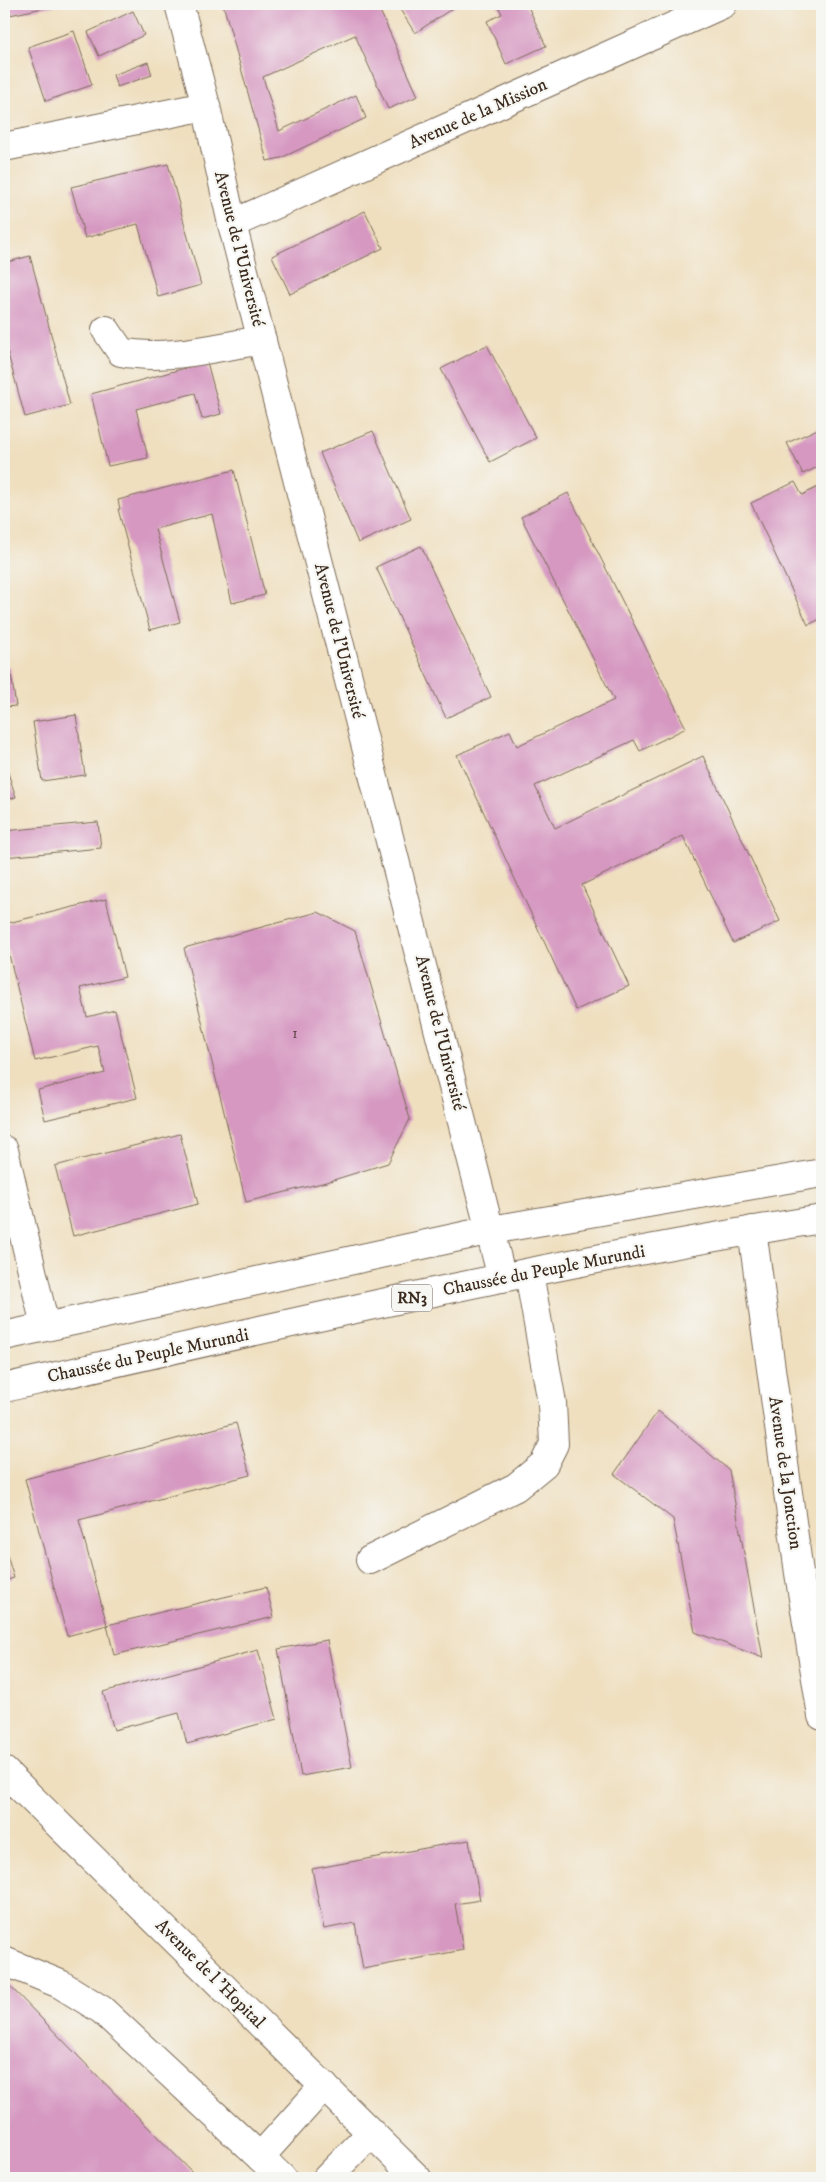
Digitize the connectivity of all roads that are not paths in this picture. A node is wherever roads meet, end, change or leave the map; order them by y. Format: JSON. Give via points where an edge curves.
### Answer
{"nodes":[{"id":1,"x":178,"y":4,"type":"edge"},
{"id":2,"x":723,"y":4,"type":"edge"},
{"id":3,"x":206,"y":106,"type":"junction"},
{"id":4,"x":4,"y":147,"type":"edge"},
{"id":5,"x":232,"y":224,"type":"junction"},
{"id":6,"x":106,"y":330,"type":"dead end"},
{"id":7,"x":262,"y":340,"type":"junction"},
{"id":8,"x":4,"y":1150,"type":"edge"},
{"id":9,"x":822,"y":1173,"type":"edge"},
{"id":10,"x":822,"y":1219,"type":"edge"},
{"id":11,"x":491,"y":1230,"type":"junction"},
{"id":12,"x":752,"y":1230,"type":"junction"},
{"id":13,"x":529,"y":1273,"type":"junction"},
{"id":14,"x":502,"y":1278,"type":"junction"},
{"id":15,"x":45,"y":1326,"type":"junction"},
{"id":16,"x":4,"y":1336,"type":"edge"},
{"id":17,"x":4,"y":1388,"type":"edge"},
{"id":18,"x":370,"y":1560,"type":"dead end"},
{"id":19,"x":822,"y":1716,"type":"edge"},
{"id":20,"x":4,"y":1770,"type":"edge"},
{"id":21,"x":4,"y":1961,"type":"edge"},
{"id":22,"x":324,"y":2086,"type":"junction"},
{"id":23,"x":371,"y":2133,"type":"junction"},
{"id":24,"x":260,"y":2157,"type":"junction"},
{"id":25,"x":282,"y":2178,"type":"edge"},
{"id":26,"x":327,"y":2178,"type":"edge"},
{"id":27,"x":417,"y":2178,"type":"edge"}],
"edges":[{"from":1,"to":3,"type":"main road","name":"Avenue de l'Université"},
{"from":2,"to":5,"type":"main road","name":"Avenue de la Mission"},
{"from":3,"to":4,"type":"main road"},
{"from":3,"to":5,"type":"main road","name":"Avenue de l'Université"},
{"from":5,"to":7,"type":"main road","name":"Avenue de l'Université"},
{"from":6,"to":7,"type":"main road","via":[[121,352],[141,356],[161,356]]},
{"from":7,"to":11,"type":"main road","name":"Avenue de l'Université"},
{"from":8,"to":15,"type":"main road"},
{"from":9,"to":11,"type":"main road"},
{"from":10,"to":12,"type":"main road","name":"Chaussée du Peuple Murundi","number":"RN3"},
{"from":11,"to":14,"type":"main road","name":"Avenue de l'Université"},
{"from":11,"to":15,"type":"main road"},
{"from":12,"to":13,"type":"main road","name":"Chaussée du Peuple Murundi","number":"RN3"},
{"from":12,"to":19,"type":"main road","name":"Avenue de la Jonction"},
{"from":13,"to":14,"type":"main road","name":"Chaussée du Peuple Murundi","number":"RN3"},
{"from":13,"to":18,"type":"main road","via":[[552,1403],[554,1444],[544,1464],[516,1487]]},
{"from":14,"to":17,"type":"main road","name":"Chaussée du Peuple Murundi","number":"RN3"},
{"from":15,"to":16,"type":"main road"},
{"from":20,"to":22,"type":"main road","name":"Avenue de l 'Hopital"},
{"from":21,"to":24,"type":"main road","via":[[60,1984],[102,2010]]},
{"from":22,"to":23,"type":"main road","name":"Avenue de l 'Hopital"},
{"from":22,"to":24,"type":"main road"},
{"from":23,"to":26,"type":"main road"},
{"from":23,"to":27,"type":"main road","name":"Avenue de l 'Hopital"},
{"from":24,"to":25,"type":"main road"}]}
